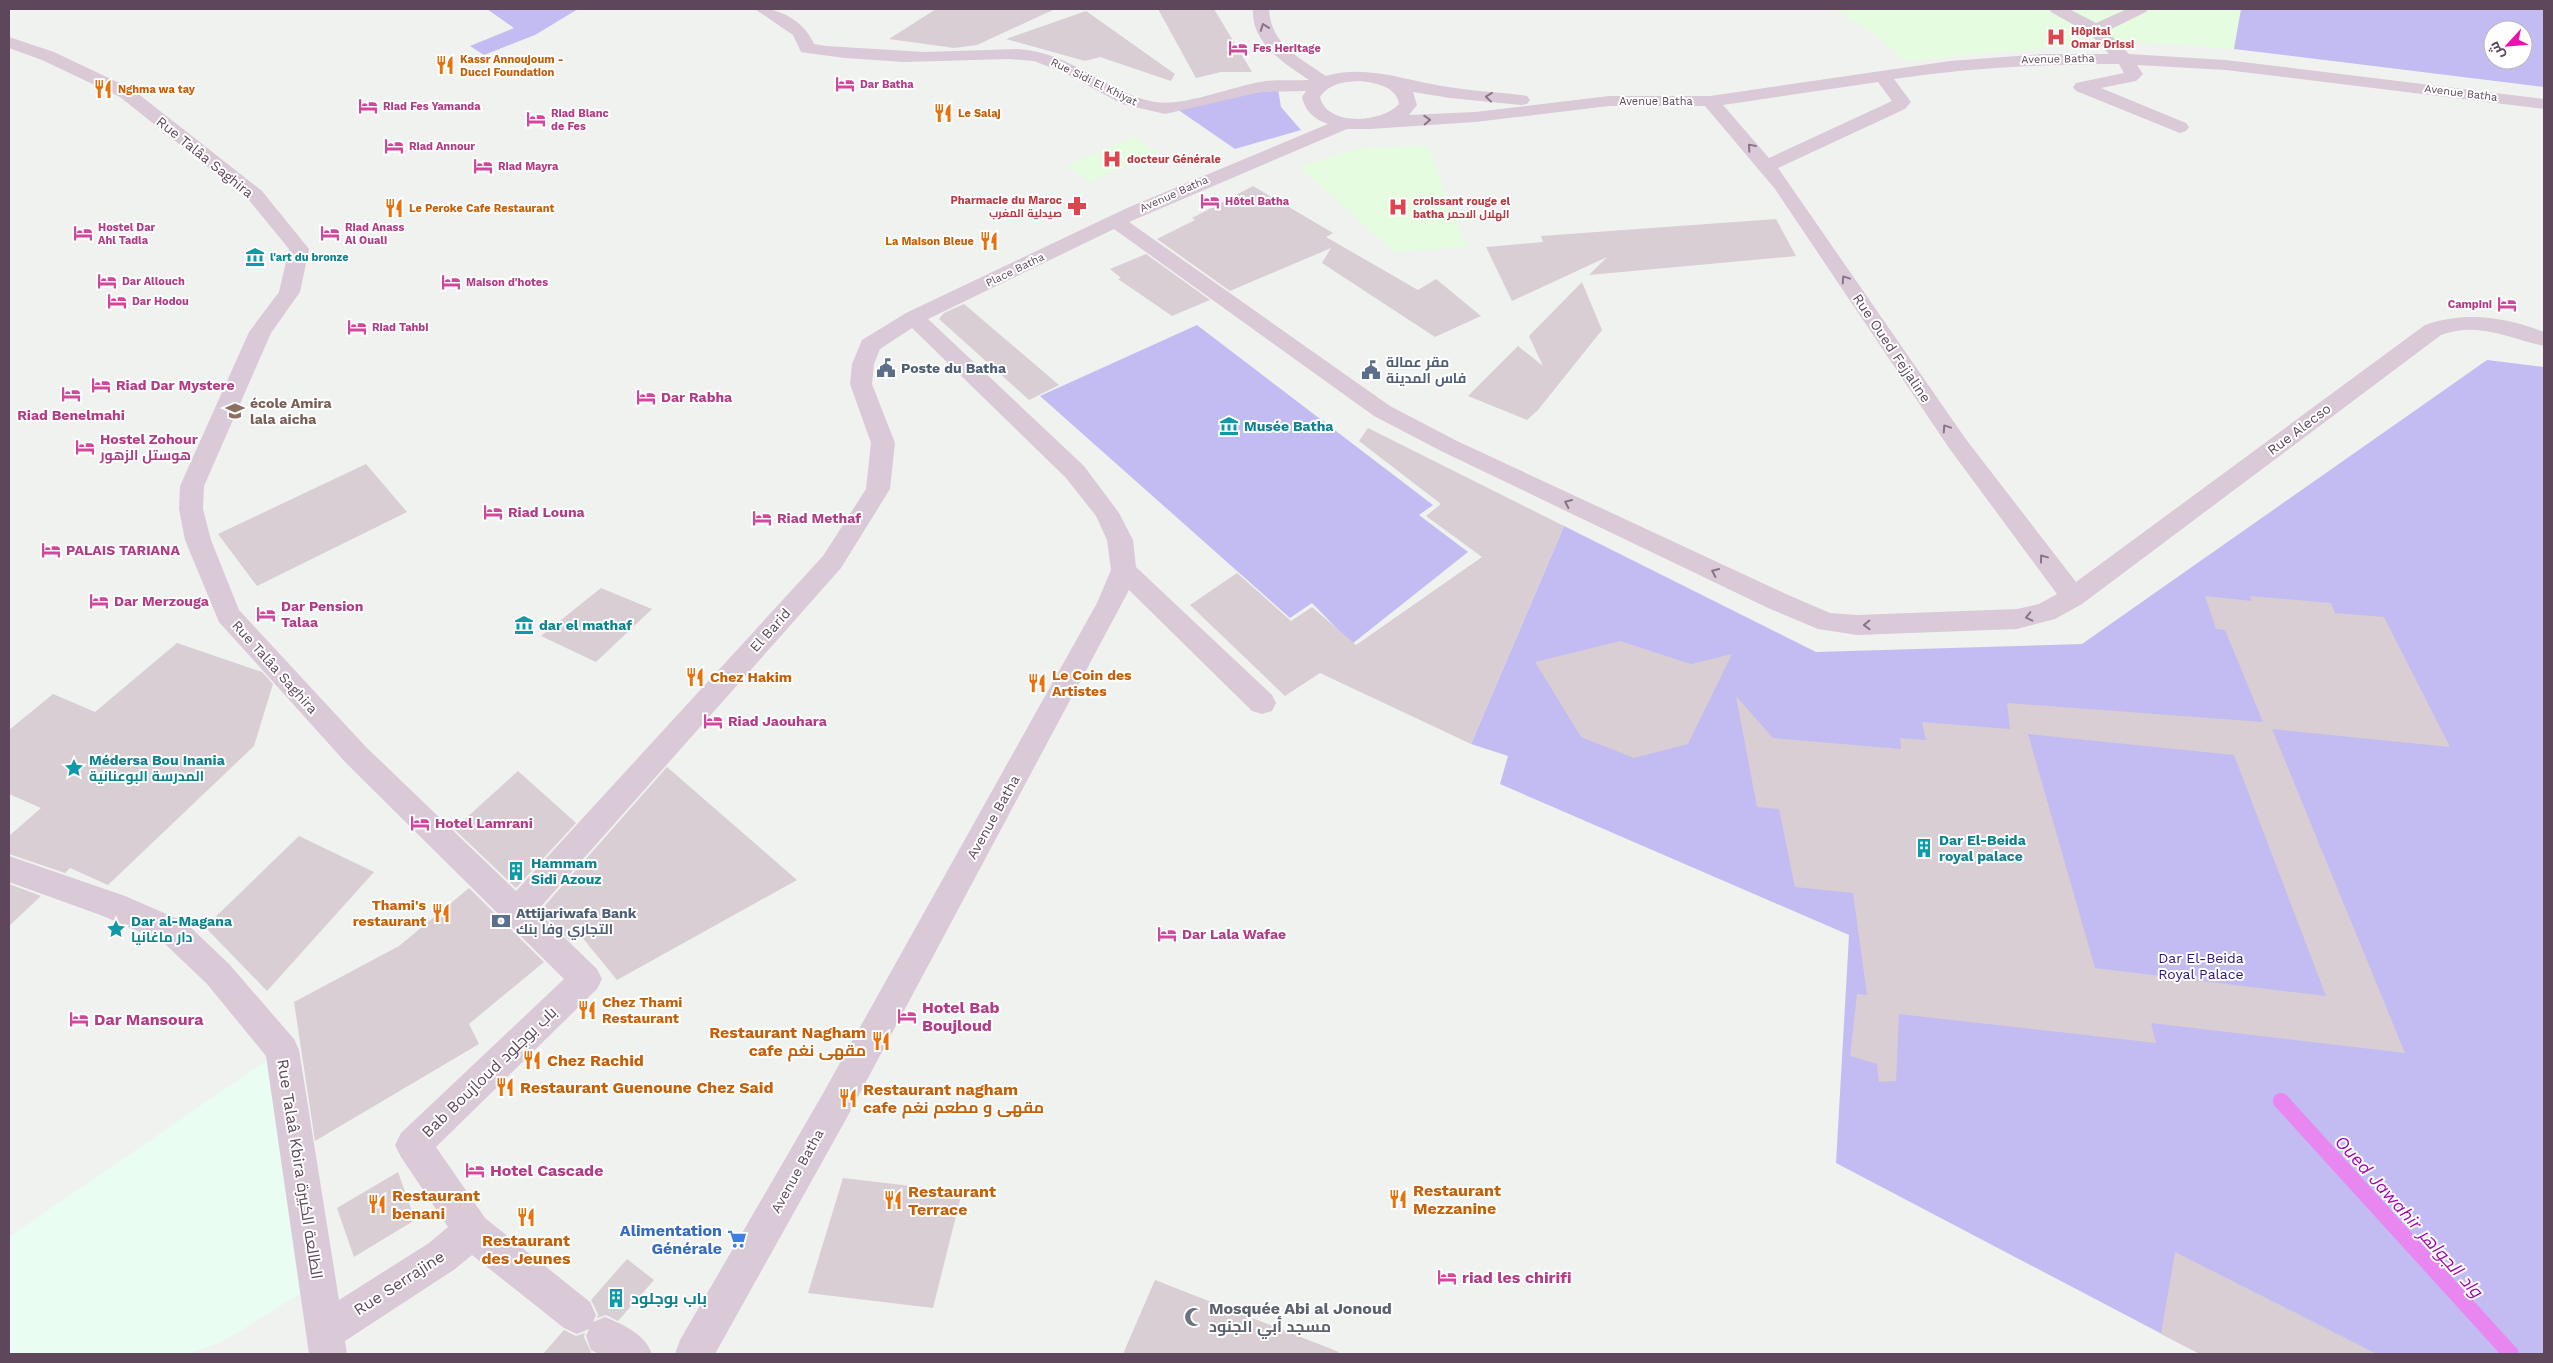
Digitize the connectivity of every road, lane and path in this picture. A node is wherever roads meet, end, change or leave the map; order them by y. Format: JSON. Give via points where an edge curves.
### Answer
{"nodes":[{"id":1,"x":763,"y":9,"type":"edge"},
{"id":2,"x":1262,"y":9,"type":"edge"},
{"id":3,"x":2057,"y":9,"type":"edge"},
{"id":4,"x":2140,"y":9,"type":"edge"},
{"id":5,"x":2096,"y":30,"type":"junction"},
{"id":6,"x":9,"y":42,"type":"edge"},
{"id":7,"x":2124,"y":59,"type":"junction"},
{"id":8,"x":1883,"y":76,"type":"junction"},
{"id":9,"x":1393,"y":83,"type":"junction"},
{"id":10,"x":1322,"y":84,"type":"junction"},
{"id":11,"x":1710,"y":101,"type":"junction"},
{"id":12,"x":1572,"y":104,"type":"junction"},
{"id":13,"x":2544,"y":104,"type":"edge"},
{"id":14,"x":1345,"y":123,"type":"junction"},
{"id":15,"x":1378,"y":123,"type":"junction"},
{"id":16,"x":2180,"y":128,"type":"dead end"},
{"id":17,"x":1767,"y":166,"type":"junction"},
{"id":18,"x":1116,"y":221,"type":"junction"},
{"id":19,"x":914,"y":318,"type":"junction"},
{"id":20,"x":2544,"y":338,"type":"edge"},
{"id":21,"x":1124,"y":570,"type":"junction"},
{"id":22,"x":2073,"y":597,"type":"junction"},
{"id":23,"x":1262,"y":703,"type":"dead end"},
{"id":24,"x":9,"y":869,"type":"edge"},
{"id":25,"x":517,"y":912,"type":"junction"},
{"id":26,"x":586,"y":979,"type":"joint"},
{"id":27,"x":472,"y":1231,"type":"junction"},
{"id":28,"x":605,"y":1335,"type":"edge"},
{"id":29,"x":326,"y":1343,"type":"edge"},
{"id":30,"x":694,"y":1354,"type":"edge"}],
"edges":[{"from":1,"to":10,"type":"street","name":"Rue Sidi El Khiyat","via":[[800,32],[807,48],[922,56],[1034,56],[1073,69],[1126,100],[1165,109],[1261,87]]},
{"from":10,"to":2,"type":"street","one_way":true,"via":[[1272,42],[1264,29]]},
{"from":3,"to":5,"type":"street"},
{"from":4,"to":5,"type":"street"},
{"from":5,"to":7,"type":"street"},
{"from":6,"to":25,"type":"street","name":"Rue Talâa Saghira","via":[[48,56],[126,93],[255,195],[299,249],[289,292],[260,332],[192,486],[191,509],[198,540],[228,615],[337,735]]},
{"from":7,"to":8,"type":"street","name":"Avenue Batha","via":[[2012,60]]},
{"from":7,"to":13,"type":"street","name":"Avenue Batha","via":[[2235,66]]},
{"from":7,"to":16,"type":"street","via":[[2134,74],[2130,77],[2082,87]]},
{"from":8,"to":11,"type":"street","name":"Avenue Batha"},
{"from":8,"to":17,"type":"street","via":[[1902,102],[1899,105]]},
{"from":9,"to":10,"type":"street","name":"Rue Sidi El Khiyat","via":[[1359,76]]},
{"from":12,"to":9,"type":"street","name":"Avenue Batha","one_way":true,"via":[[1475,96]]},
{"from":9,"to":15,"type":"street","via":[[1407,96],[1408,105],[1400,114]]},
{"from":10,"to":14,"type":"street","via":[[1312,97],[1315,109],[1324,116]]},
{"from":11,"to":12,"type":"street","name":"Avenue Batha"},
{"from":17,"to":11,"type":"street","name":"Rue Oued Fejjaline","one_way":true},
{"from":15,"to":12,"type":"street","name":"Avenue Batha","one_way":true,"via":[[1476,117]]},
{"from":14,"to":15,"type":"street","name":"Avenue Batha"},
{"from":14,"to":18,"type":"street","name":"Avenue Batha"},
{"from":22,"to":17,"type":"street","name":"Rue Oued Fejjaline","one_way":true,"via":[[1956,443]]},
{"from":18,"to":19,"type":"street","name":"Place Batha"},
{"from":22,"to":18,"type":"street","name":"Rue Alecso","one_way":true,"via":[[2031,617],[1997,621],[1857,625],[1811,616],[1449,446],[1382,411]]},
{"from":19,"to":21,"type":"street","via":[[1075,472],[1107,513],[1120,540]]},
{"from":19,"to":25,"type":"street","name":"El Barid","via":[[870,346],[863,364],[861,384],[883,443],[878,489],[832,562]]},
{"from":20,"to":22,"type":"street","name":"Rue Alecso","via":[[2499,325],[2476,323],[2454,323],[2433,330]]},
{"from":21,"to":23,"type":"street"},
{"from":21,"to":30,"type":"street","name":"Avenue Batha","via":[[1110,603],[988,828]]},
{"from":24,"to":29,"type":"street","name":"Rue Talaâ Kbira الطالعة الكبيرة","via":[[114,906],[174,932],[218,974],[282,1050]]},
{"from":25,"to":26,"type":"street","name":"Rue Talâa Saghira"},
{"from":26,"to":27,"type":"street","name":"Bab Boujloud باب بوجلود","via":[[413,1145]]},
{"from":27,"to":28,"type":"street","name":"Bab Boujloud باب بوجلود"},
{"from":27,"to":29,"type":"street","name":"Rue Serrajine"}]}
